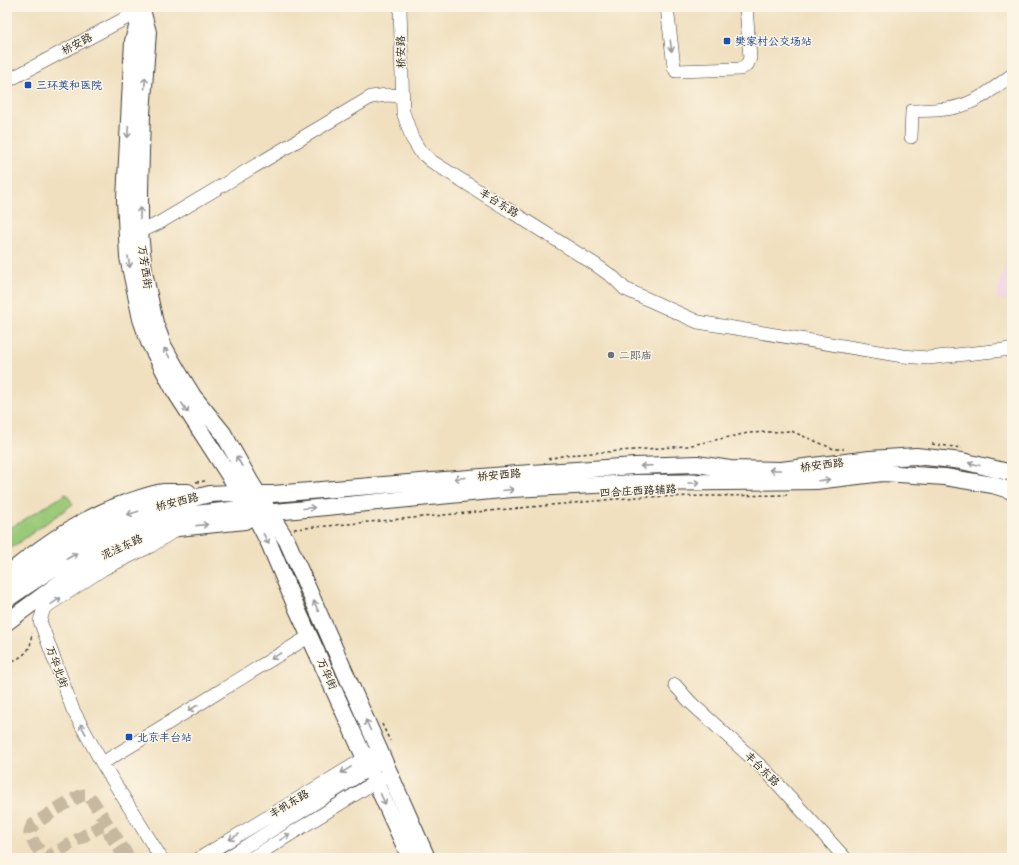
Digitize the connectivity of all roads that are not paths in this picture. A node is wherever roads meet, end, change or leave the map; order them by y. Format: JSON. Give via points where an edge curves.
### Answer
{"nodes":[{"id":1,"x":400,"y":7,"type":"edge"},
{"id":2,"x":667,"y":7,"type":"edge"},
{"id":3,"x":746,"y":7,"type":"edge"},
{"id":4,"x":144,"y":8,"type":"edge"},
{"id":5,"x":1012,"y":75,"type":"edge"},
{"id":6,"x":7,"y":81,"type":"edge"},
{"id":7,"x":402,"y":96,"type":"junction"},
{"id":8,"x":911,"y":137,"type":"dead end"},
{"id":9,"x":140,"y":232,"type":"junction"},
{"id":10,"x":1012,"y":349,"type":"edge"},
{"id":11,"x":1012,"y":473,"type":"edge"},
{"id":12,"x":1012,"y":491,"type":"edge"},
{"id":13,"x":240,"y":493,"type":"junction"},
{"id":14,"x":259,"y":494,"type":"junction"},
{"id":15,"x":270,"y":512,"type":"junction"},
{"id":16,"x":254,"y":514,"type":"junction"},
{"id":17,"x":178,"y":528,"type":"junction"},
{"id":18,"x":15,"y":580,"type":"edge"},
{"id":19,"x":7,"y":599,"type":"edge"},
{"id":20,"x":7,"y":622,"type":"edge"},
{"id":21,"x":310,"y":636,"type":"junction"},
{"id":22,"x":675,"y":685,"type":"dead end"},
{"id":23,"x":384,"y":761,"type":"junction"},
{"id":24,"x":102,"y":763,"type":"junction"},
{"id":25,"x":370,"y":770,"type":"junction"},
{"id":26,"x":161,"y":858,"type":"edge"},
{"id":27,"x":200,"y":858,"type":"edge"},
{"id":28,"x":226,"y":858,"type":"edge"},
{"id":29,"x":252,"y":858,"type":"edge"},
{"id":30,"x":410,"y":858,"type":"edge"},
{"id":31,"x":427,"y":858,"type":"edge"},
{"id":32,"x":845,"y":858,"type":"edge"}],
"edges":[{"from":1,"to":7,"type":"street","name":"桥安路"},
{"from":2,"to":3,"type":"street","one_way":true,"via":[[676,72],[747,66],[750,58]]},
{"from":4,"to":6,"type":"street","name":"桥安路"},
{"from":9,"to":4,"type":"main road","name":"万芳西街","one_way":true,"via":[[142,114],[148,32]]},
{"from":4,"to":13,"type":"main road","name":"万芳西街","one_way":true,"via":[[133,40],[125,199],[126,241],[134,290],[141,318],[158,362]]},
{"from":5,"to":8,"type":"street","via":[[973,101],[944,109],[912,112]]},
{"from":7,"to":9,"type":"street","via":[[371,97]]},
{"from":7,"to":10,"type":"street","name":"丰台东路","via":[[412,138],[420,151],[431,161],[596,265],[625,289],[698,322],[895,355],[928,358]]},
{"from":14,"to":9,"type":"main road","name":"万芳西街","one_way":true,"via":[[223,432],[193,396],[164,347],[155,323],[144,272]]},
{"from":11,"to":14,"type":"main road","name":"桥安西路","one_way":true,"via":[[962,461],[916,456],[781,470],[730,470],[697,464],[636,466]]},
{"from":15,"to":12,"type":"main road","name":"桥安西路","one_way":true,"via":[[512,489],[636,483],[816,481],[883,473],[945,477]]},
{"from":13,"to":14,"type":"main road","name":"桥安西路"},
{"from":13,"to":16,"type":"main road","name":"万华街"},
{"from":13,"to":18,"type":"main road","name":"桥安西路","one_way":true,"via":[[164,492],[110,508],[69,528],[37,550]]},
{"from":14,"to":15,"type":"main road","name":"万华街"},
{"from":15,"to":16,"type":"main road","name":"桥安西路"},
{"from":23,"to":15,"type":"main road","name":"万华街","one_way":true,"via":[[287,541]]},
{"from":17,"to":16,"type":"main road","name":"泥洼东路","one_way":true,"via":[[245,521]]},
{"from":18,"to":16,"type":"main road","name":"桥安西路","one_way":true,"via":[[59,564],[121,530],[158,518],[239,509]]},
{"from":16,"to":21,"type":"main road","name":"万华街","one_way":true},
{"from":17,"to":20,"type":"main road","name":"泥洼东路","via":[[153,533],[103,555]]},
{"from":24,"to":17,"type":"street","name":"万华北街","one_way":true,"via":[[73,710],[40,621],[44,608],[97,573],[151,546]]},
{"from":18,"to":19,"type":"main road"},
{"from":21,"to":24,"type":"street","one_way":true},
{"from":21,"to":25,"type":"main road","name":"万华街"},
{"from":22,"to":32,"type":"street","name":"丰台东路","via":[[690,702],[766,771]]},
{"from":23,"to":25,"type":"street","name":"丰帆东路"},
{"from":23,"to":25,"type":"street","name":"丰帆东路"},
{"from":23,"to":31,"type":"main road","name":"万华街"},
{"from":24,"to":26,"type":"street","name":"万华北街"},
{"from":25,"to":27,"type":"street","name":"丰帆东路","one_way":true},
{"from":25,"to":28,"type":"street"},
{"from":29,"to":25,"type":"street","name":"丰帆东路","one_way":true},
{"from":25,"to":30,"type":"main road","name":"万华街","one_way":true}]}
